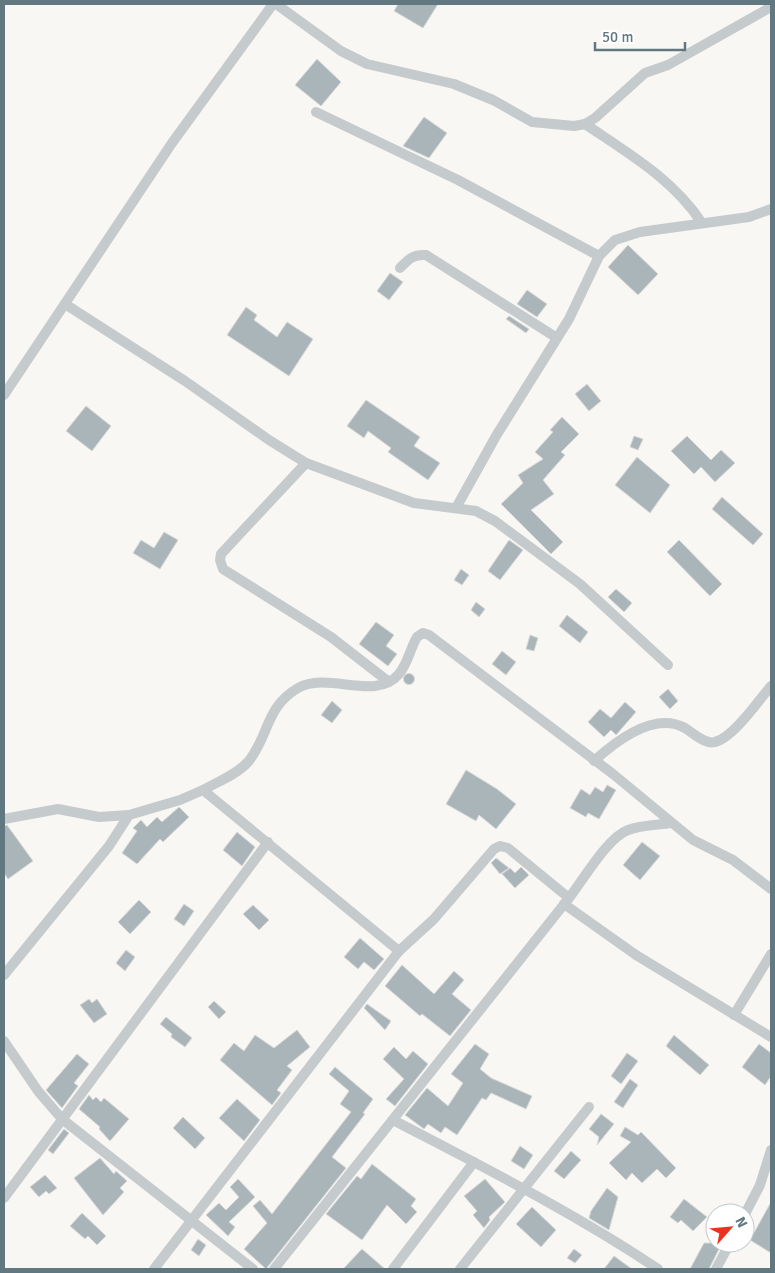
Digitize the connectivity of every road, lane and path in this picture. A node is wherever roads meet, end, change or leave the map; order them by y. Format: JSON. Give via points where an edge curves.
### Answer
{"nodes":[{"id":1,"x":274,"y":4,"type":"edge"},
{"id":2,"x":771,"y":8,"type":"edge"},
{"id":3,"x":316,"y":112,"type":"dead end"},
{"id":4,"x":586,"y":124,"type":"junction"},
{"id":5,"x":771,"y":209,"type":"edge"},
{"id":6,"x":702,"y":223,"type":"junction"},
{"id":7,"x":599,"y":256,"type":"junction"},
{"id":8,"x":400,"y":268,"type":"dead end"},
{"id":9,"x":65,"y":304,"type":"junction"},
{"id":10,"x":557,"y":338,"type":"junction"},
{"id":11,"x":4,"y":395,"type":"edge"},
{"id":12,"x":306,"y":462,"type":"junction"},
{"id":13,"x":456,"y":508,"type":"junction"},
{"id":14,"x":668,"y":665,"type":"dead end"},
{"id":15,"x":389,"y":682,"type":"junction"},
{"id":16,"x":771,"y":686,"type":"edge"},
{"id":17,"x":594,"y":762,"type":"junction"},
{"id":18,"x":202,"y":790,"type":"junction"},
{"id":19,"x":129,"y":815,"type":"junction"},
{"id":20,"x":4,"y":819,"type":"edge"},
{"id":21,"x":671,"y":823,"type":"junction"},
{"id":22,"x":268,"y":842,"type":"junction"},
{"id":23,"x":771,"y":889,"type":"edge"},
{"id":24,"x":566,"y":901,"type":"junction"},
{"id":25,"x":399,"y":951,"type":"junction"},
{"id":26,"x":771,"y":954,"type":"edge"},
{"id":27,"x":4,"y":975,"type":"edge"},
{"id":28,"x":734,"y":1015,"type":"junction"},
{"id":29,"x":771,"y":1038,"type":"edge"},
{"id":30,"x":4,"y":1041,"type":"edge"},
{"id":31,"x":588,"y":1107,"type":"dead end"},
{"id":32,"x":62,"y":1119,"type":"junction"},
{"id":33,"x":393,"y":1120,"type":"junction"},
{"id":34,"x":771,"y":1150,"type":"edge"},
{"id":35,"x":474,"y":1162,"type":"junction"},
{"id":36,"x":769,"y":1163,"type":"edge"},
{"id":37,"x":524,"y":1188,"type":"junction"},
{"id":38,"x":4,"y":1198,"type":"edge"},
{"id":39,"x":751,"y":1203,"type":"edge"},
{"id":40,"x":190,"y":1220,"type":"junction"},
{"id":41,"x":725,"y":1253,"type":"edge"},
{"id":42,"x":154,"y":1269,"type":"edge"},
{"id":43,"x":253,"y":1269,"type":"edge"},
{"id":44,"x":274,"y":1269,"type":"edge"},
{"id":45,"x":393,"y":1269,"type":"edge"},
{"id":46,"x":460,"y":1269,"type":"edge"},
{"id":47,"x":658,"y":1269,"type":"edge"},
{"id":48,"x":716,"y":1269,"type":"edge"}],
"edges":[{"from":1,"to":4,"type":"street","via":[[341,51],[367,64],[454,84],[493,100],[532,122],[568,126]]},
{"from":1,"to":9,"type":"street","via":[[172,143]]},
{"from":2,"to":4,"type":"street","via":[[668,65],[645,74]]},
{"from":3,"to":7,"type":"street","via":[[458,180]]},
{"from":4,"to":6,"type":"street","via":[[665,180],[691,206]]},
{"from":5,"to":6,"type":"street"},
{"from":6,"to":7,"type":"street","via":[[628,234],[615,240]]},
{"from":7,"to":10,"type":"street","via":[[586,288]]},
{"from":8,"to":10,"type":"street","via":[[411,257],[426,255]]},
{"from":9,"to":11,"type":"street"},
{"from":9,"to":12,"type":"street"},
{"from":10,"to":13,"type":"street"},
{"from":12,"to":13,"type":"street","via":[[414,503]]},
{"from":12,"to":15,"type":"street","via":[[221,554],[223,569],[331,637]]},
{"from":13,"to":14,"type":"street","via":[[476,512],[495,521],[533,549],[580,584]]},
{"from":15,"to":17,"type":"street","via":[[408,661],[417,636],[429,635]]},
{"from":15,"to":18,"type":"street","via":[[370,687],[318,681],[300,687],[285,696],[276,707],[248,762]]},
{"from":16,"to":17,"type":"street","via":[[721,740],[706,741],[673,722],[665,722],[626,735]]},
{"from":17,"to":21,"type":"street"},
{"from":18,"to":19,"type":"street"},
{"from":18,"to":22,"type":"street"},
{"from":19,"to":20,"type":"street","via":[[100,817],[58,809]]},
{"from":19,"to":27,"type":"street","via":[[109,846]]},
{"from":21,"to":23,"type":"street","via":[[700,844],[733,860]]},
{"from":21,"to":24,"type":"street","via":[[630,829],[620,834],[607,846]]},
{"from":22,"to":25,"type":"street"},
{"from":22,"to":32,"type":"street"},
{"from":24,"to":25,"type":"street","via":[[508,848],[500,846],[490,853],[434,919]]},
{"from":24,"to":28,"type":"street","via":[[636,955]]},
{"from":24,"to":33,"type":"street"},
{"from":25,"to":40,"type":"street"},
{"from":26,"to":28,"type":"street"},
{"from":28,"to":29,"type":"street"},
{"from":30,"to":32,"type":"street","via":[[38,1091]]},
{"from":31,"to":37,"type":"street"},
{"from":32,"to":38,"type":"street"},
{"from":32,"to":40,"type":"street"},
{"from":33,"to":35,"type":"street"},
{"from":33,"to":44,"type":"street"},
{"from":34,"to":36,"type":"street"},
{"from":35,"to":37,"type":"street"},
{"from":35,"to":45,"type":"street"},
{"from":36,"to":39,"type":"street"},
{"from":37,"to":46,"type":"street"},
{"from":37,"to":47,"type":"street"},
{"from":40,"to":42,"type":"street"},
{"from":40,"to":43,"type":"street"},
{"from":41,"to":48,"type":"street"}]}
